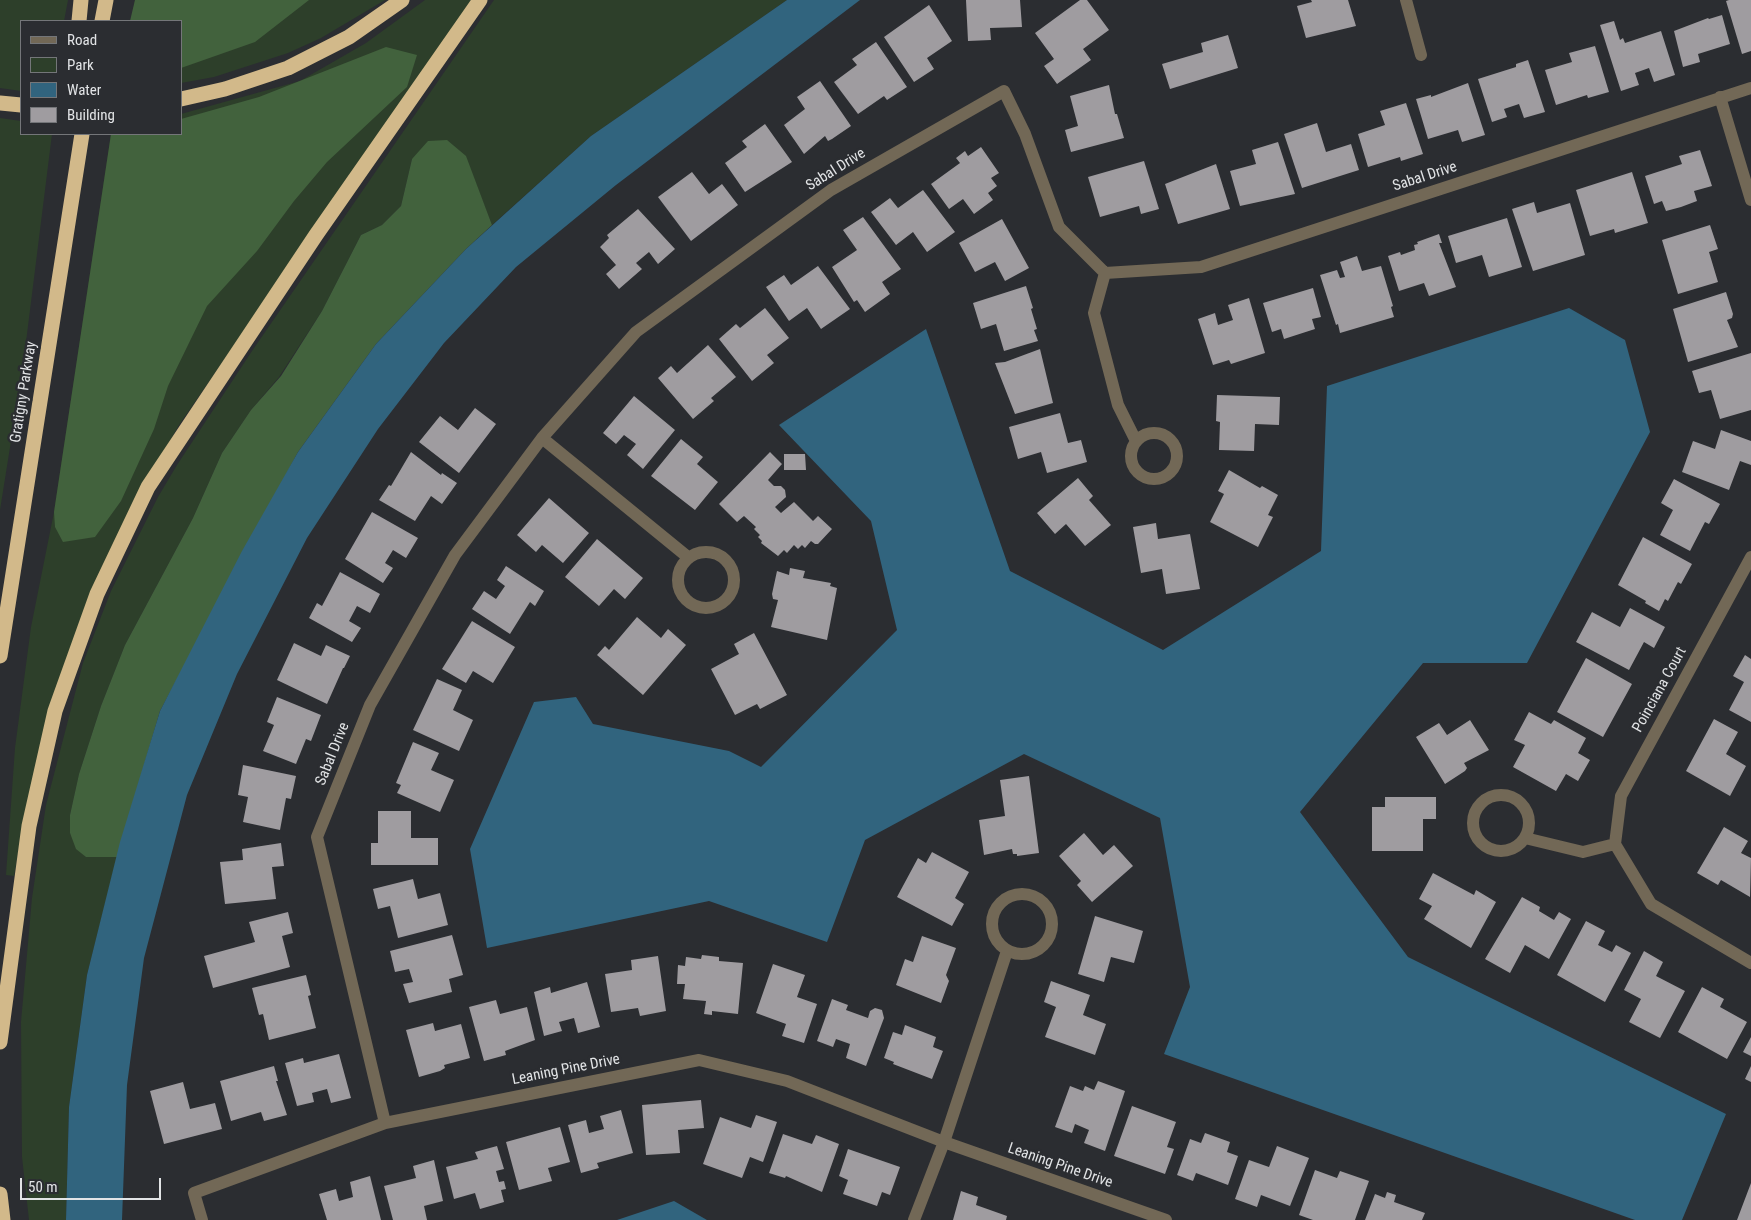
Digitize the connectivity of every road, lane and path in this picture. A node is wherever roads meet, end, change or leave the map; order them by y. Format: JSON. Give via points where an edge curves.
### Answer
{"nodes":[{"id":1,"x":81,"y":0,"type":"edge"},
{"id":2,"x":106,"y":0,"type":"edge"},
{"id":3,"x":402,"y":0,"type":"edge"},
{"id":4,"x":480,"y":0,"type":"edge"},
{"id":5,"x":1406,"y":0,"type":"edge"},
{"id":6,"x":79,"y":20,"type":"edge"},
{"id":7,"x":102,"y":20,"type":"edge"},
{"id":8,"x":1421,"y":56,"type":"dead end"},
{"id":9,"x":1751,"y":88,"type":"edge"},
{"id":10,"x":1720,"y":97,"type":"junction"},
{"id":11,"x":182,"y":98,"type":"edge"},
{"id":12,"x":0,"y":103,"type":"edge"},
{"id":13,"x":20,"y":106,"type":"edge"},
{"id":14,"x":77,"y":135,"type":"edge"},
{"id":15,"x":82,"y":135,"type":"edge"},
{"id":16,"x":76,"y":166,"type":"junction"},
{"id":17,"x":1751,"y":200,"type":"edge"},
{"id":18,"x":1105,"y":273,"type":"junction"},
{"id":19,"x":542,"y":438,"type":"junction"},
{"id":20,"x":1136,"y":441,"type":"dead end"},
{"id":21,"x":1751,"y":557,"type":"edge"},
{"id":22,"x":689,"y":558,"type":"junction"},
{"id":23,"x":0,"y":656,"type":"edge"},
{"id":24,"x":1525,"y":838,"type":"junction"},
{"id":25,"x":1615,"y":844,"type":"junction"},
{"id":26,"x":1007,"y":950,"type":"junction"},
{"id":27,"x":1751,"y":963,"type":"edge"},
{"id":28,"x":0,"y":1042,"type":"edge"},
{"id":29,"x":385,"y":1123,"type":"junction"},
{"id":30,"x":944,"y":1142,"type":"junction"},
{"id":31,"x":0,"y":1194,"type":"edge"},
{"id":32,"x":3,"y":1220,"type":"edge"},
{"id":33,"x":202,"y":1220,"type":"edge"},
{"id":34,"x":914,"y":1220,"type":"edge"},
{"id":35,"x":1166,"y":1220,"type":"edge"}],
"edges":[{"from":1,"to":6,"type":"highway"},
{"from":2,"to":7,"type":"highway"},
{"from":3,"to":11,"type":"highway","via":[[349,37],[288,68],[234,86]]},
{"from":4,"to":28,"type":"highway","via":[[316,235],[148,487],[97,594],[55,711],[28,826]]},
{"from":5,"to":8,"type":"street"},
{"from":9,"to":10,"type":"street","name":"Sabal Drive"},
{"from":10,"to":17,"type":"street"},
{"from":10,"to":18,"type":"street","name":"Sabal Drive","via":[[1201,267]]},
{"from":12,"to":13,"type":"highway"},
{"from":14,"to":16,"type":"highway"},
{"from":15,"to":16,"type":"highway","name":"Gratigny Parkway"},
{"from":16,"to":23,"type":"highway","name":"Gratigny Parkway"},
{"from":18,"to":19,"type":"street","name":"Sabal Drive","via":[[1059,227],[1025,134],[1004,91],[831,190],[636,332]]},
{"from":18,"to":20,"type":"street","via":[[1094,313],[1118,405]]},
{"from":19,"to":22,"type":"street"},
{"from":19,"to":29,"type":"street","name":"Sabal Drive","via":[[455,555],[370,705],[317,837]]},
{"from":21,"to":25,"type":"street","name":"Poinciana Court","via":[[1621,796]]},
{"from":22,"to":22,"type":"street","via":[[679,572],[680,590],[684,597],[699,607],[724,602],[730,595],[734,579],[728,562],[722,556],[705,552]]},
{"from":24,"to":24,"type":"street","via":[[1529,829],[1526,810],[1511,797],[1492,797],[1477,808],[1473,826],[1486,848],[1503,852],[1519,845]]},
{"from":24,"to":25,"type":"street","via":[[1583,852]]},
{"from":25,"to":27,"type":"street","via":[[1651,904]]},
{"from":26,"to":26,"type":"street","via":[[1026,954],[1034,952],[1048,940],[1052,921],[1050,912],[1037,898],[1019,894],[1002,902],[996,909],[992,928],[995,937]]},
{"from":26,"to":30,"type":"street"},
{"from":29,"to":30,"type":"street","name":"Leaning Pine Drive","via":[[699,1060],[787,1081]]},
{"from":29,"to":33,"type":"street","name":"Leaning Pine Drive","via":[[194,1193]]},
{"from":30,"to":34,"type":"street"},
{"from":30,"to":35,"type":"street","name":"Leaning Pine Drive"},
{"from":31,"to":32,"type":"highway"}]}
